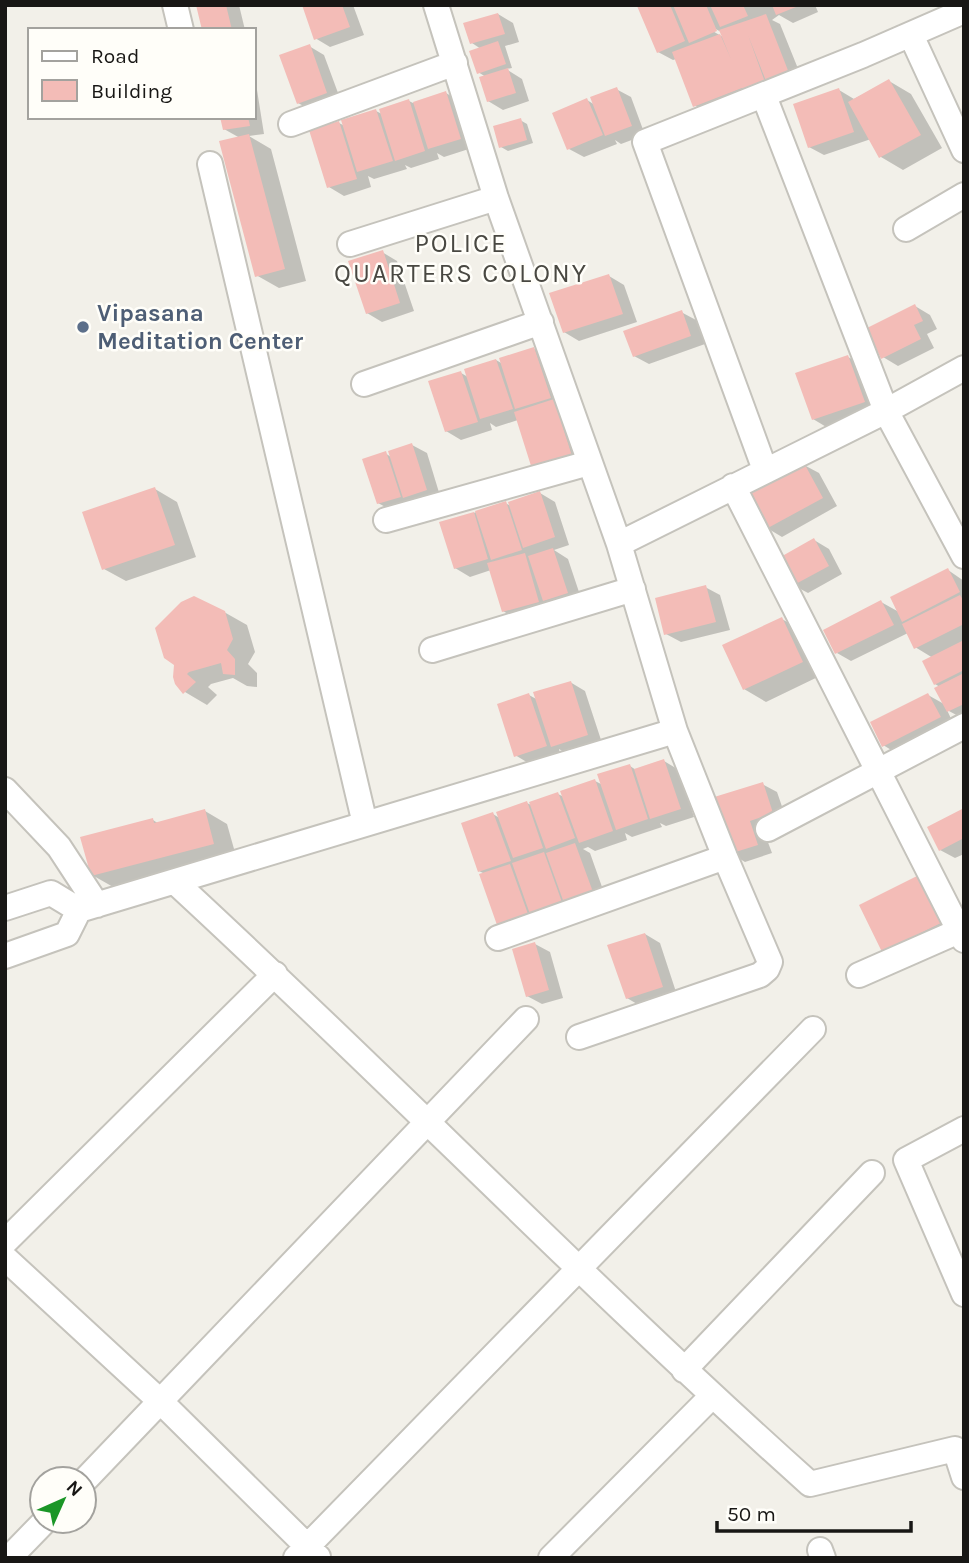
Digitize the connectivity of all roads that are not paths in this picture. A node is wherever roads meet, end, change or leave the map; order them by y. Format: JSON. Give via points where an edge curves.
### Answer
{"nodes":[{"id":1,"x":175,"y":5,"type":"edge"},
{"id":2,"x":436,"y":5,"type":"edge"},
{"id":3,"x":964,"y":11,"type":"edge"},
{"id":4,"x":181,"y":28,"type":"edge"},
{"id":5,"x":911,"y":35,"type":"junction"},
{"id":6,"x":455,"y":63,"type":"junction"},
{"id":7,"x":764,"y":96,"type":"junction"},
{"id":8,"x":291,"y":124,"type":"dead end"},
{"id":9,"x":964,"y":150,"type":"edge"},
{"id":10,"x":210,"y":164,"type":"dead end"},
{"id":11,"x":964,"y":195,"type":"edge"},
{"id":12,"x":496,"y":198,"type":"junction"},
{"id":13,"x":906,"y":229,"type":"dead end"},
{"id":14,"x":350,"y":244,"type":"dead end"},
{"id":15,"x":541,"y":322,"type":"junction"},
{"id":16,"x":964,"y":368,"type":"edge"},
{"id":17,"x":364,"y":384,"type":"dead end"},
{"id":18,"x":886,"y":411,"type":"junction"},
{"id":19,"x":589,"y":463,"type":"junction"},
{"id":20,"x":765,"y":470,"type":"junction"},
{"id":21,"x":733,"y":486,"type":"junction"},
{"id":22,"x":386,"y":520,"type":"dead end"},
{"id":23,"x":619,"y":544,"type":"junction"},
{"id":24,"x":964,"y":556,"type":"edge"},
{"id":25,"x":633,"y":589,"type":"junction"},
{"id":26,"x":432,"y":650,"type":"dead end"},
{"id":27,"x":964,"y":726,"type":"edge"},
{"id":28,"x":675,"y":731,"type":"junction"},
{"id":29,"x":878,"y":772,"type":"junction"},
{"id":30,"x":5,"y":790,"type":"edge"},
{"id":31,"x":365,"y":824,"type":"junction"},
{"id":32,"x":768,"y":829,"type":"dead end"},
{"id":33,"x":725,"y":857,"type":"junction"},
{"id":34,"x":175,"y":882,"type":"junction"},
{"id":35,"x":5,"y":908,"type":"edge"},
{"id":36,"x":88,"y":908,"type":"junction"},
{"id":37,"x":961,"y":935,"type":"edge"},
{"id":38,"x":498,"y":938,"type":"dead end"},
{"id":39,"x":5,"y":956,"type":"edge"},
{"id":40,"x":275,"y":974,"type":"junction"},
{"id":41,"x":859,"y":975,"type":"dead end"},
{"id":42,"x":526,"y":1019,"type":"dead end"},
{"id":43,"x":813,"y":1029,"type":"dead end"},
{"id":44,"x":579,"y":1037,"type":"dead end"},
{"id":45,"x":428,"y":1121,"type":"junction"},
{"id":46,"x":964,"y":1129,"type":"edge"},
{"id":47,"x":872,"y":1173,"type":"dead end"},
{"id":48,"x":5,"y":1242,"type":"edge"},
{"id":49,"x":5,"y":1258,"type":"edge"},
{"id":50,"x":580,"y":1267,"type":"junction"},
{"id":51,"x":964,"y":1294,"type":"edge"},
{"id":52,"x":684,"y":1370,"type":"junction"},
{"id":53,"x":712,"y":1396,"type":"junction"},
{"id":54,"x":161,"y":1402,"type":"junction"},
{"id":55,"x":98,"y":1467,"type":"edge"},
{"id":56,"x":964,"y":1477,"type":"edge"},
{"id":57,"x":31,"y":1535,"type":"edge"},
{"id":58,"x":307,"y":1554,"type":"edge"},
{"id":59,"x":9,"y":1558,"type":"edge"},
{"id":60,"x":551,"y":1558,"type":"edge"}],
"edges":[{"from":1,"to":4,"type":"street"},
{"from":2,"to":6,"type":"street"},
{"from":3,"to":5,"type":"street"},
{"from":5,"to":7,"type":"street"},
{"from":5,"to":9,"type":"street"},
{"from":6,"to":8,"type":"street"},
{"from":6,"to":12,"type":"street"},
{"from":7,"to":18,"type":"street"},
{"from":7,"to":20,"type":"street","via":[[645,142]]},
{"from":10,"to":31,"type":"street"},
{"from":11,"to":13,"type":"street"},
{"from":12,"to":14,"type":"street"},
{"from":12,"to":15,"type":"street"},
{"from":15,"to":17,"type":"street"},
{"from":15,"to":19,"type":"street"},
{"from":16,"to":18,"type":"street"},
{"from":18,"to":20,"type":"street"},
{"from":18,"to":24,"type":"street"},
{"from":19,"to":22,"type":"street"},
{"from":19,"to":23,"type":"street"},
{"from":20,"to":21,"type":"street"},
{"from":21,"to":23,"type":"street"},
{"from":21,"to":29,"type":"street"},
{"from":23,"to":25,"type":"street"},
{"from":25,"to":26,"type":"street"},
{"from":25,"to":28,"type":"street"},
{"from":27,"to":29,"type":"street"},
{"from":28,"to":31,"type":"street"},
{"from":28,"to":33,"type":"street"},
{"from":29,"to":32,"type":"street"},
{"from":29,"to":37,"type":"street"},
{"from":30,"to":36,"type":"street","via":[[59,847]]},
{"from":31,"to":34,"type":"street"},
{"from":33,"to":38,"type":"street"},
{"from":33,"to":44,"type":"street","via":[[770,962],[767,970]]},
{"from":34,"to":36,"type":"street"},
{"from":34,"to":40,"type":"street"},
{"from":35,"to":36,"type":"street","via":[[51,893]]},
{"from":36,"to":39,"type":"street","via":[[67,934]]},
{"from":37,"to":41,"type":"street"},
{"from":40,"to":45,"type":"street"},
{"from":40,"to":48,"type":"street"},
{"from":42,"to":45,"type":"street"},
{"from":43,"to":50,"type":"street"},
{"from":45,"to":50,"type":"street"},
{"from":45,"to":54,"type":"street"},
{"from":46,"to":51,"type":"street","via":[[906,1160]]},
{"from":47,"to":52,"type":"street"},
{"from":49,"to":54,"type":"street"},
{"from":50,"to":52,"type":"street"},
{"from":50,"to":58,"type":"street"},
{"from":52,"to":53,"type":"street"},
{"from":53,"to":56,"type":"street","via":[[810,1484],[955,1449]]},
{"from":53,"to":60,"type":"street"},
{"from":54,"to":55,"type":"street"},
{"from":54,"to":58,"type":"street"},
{"from":57,"to":59,"type":"street"}]}
